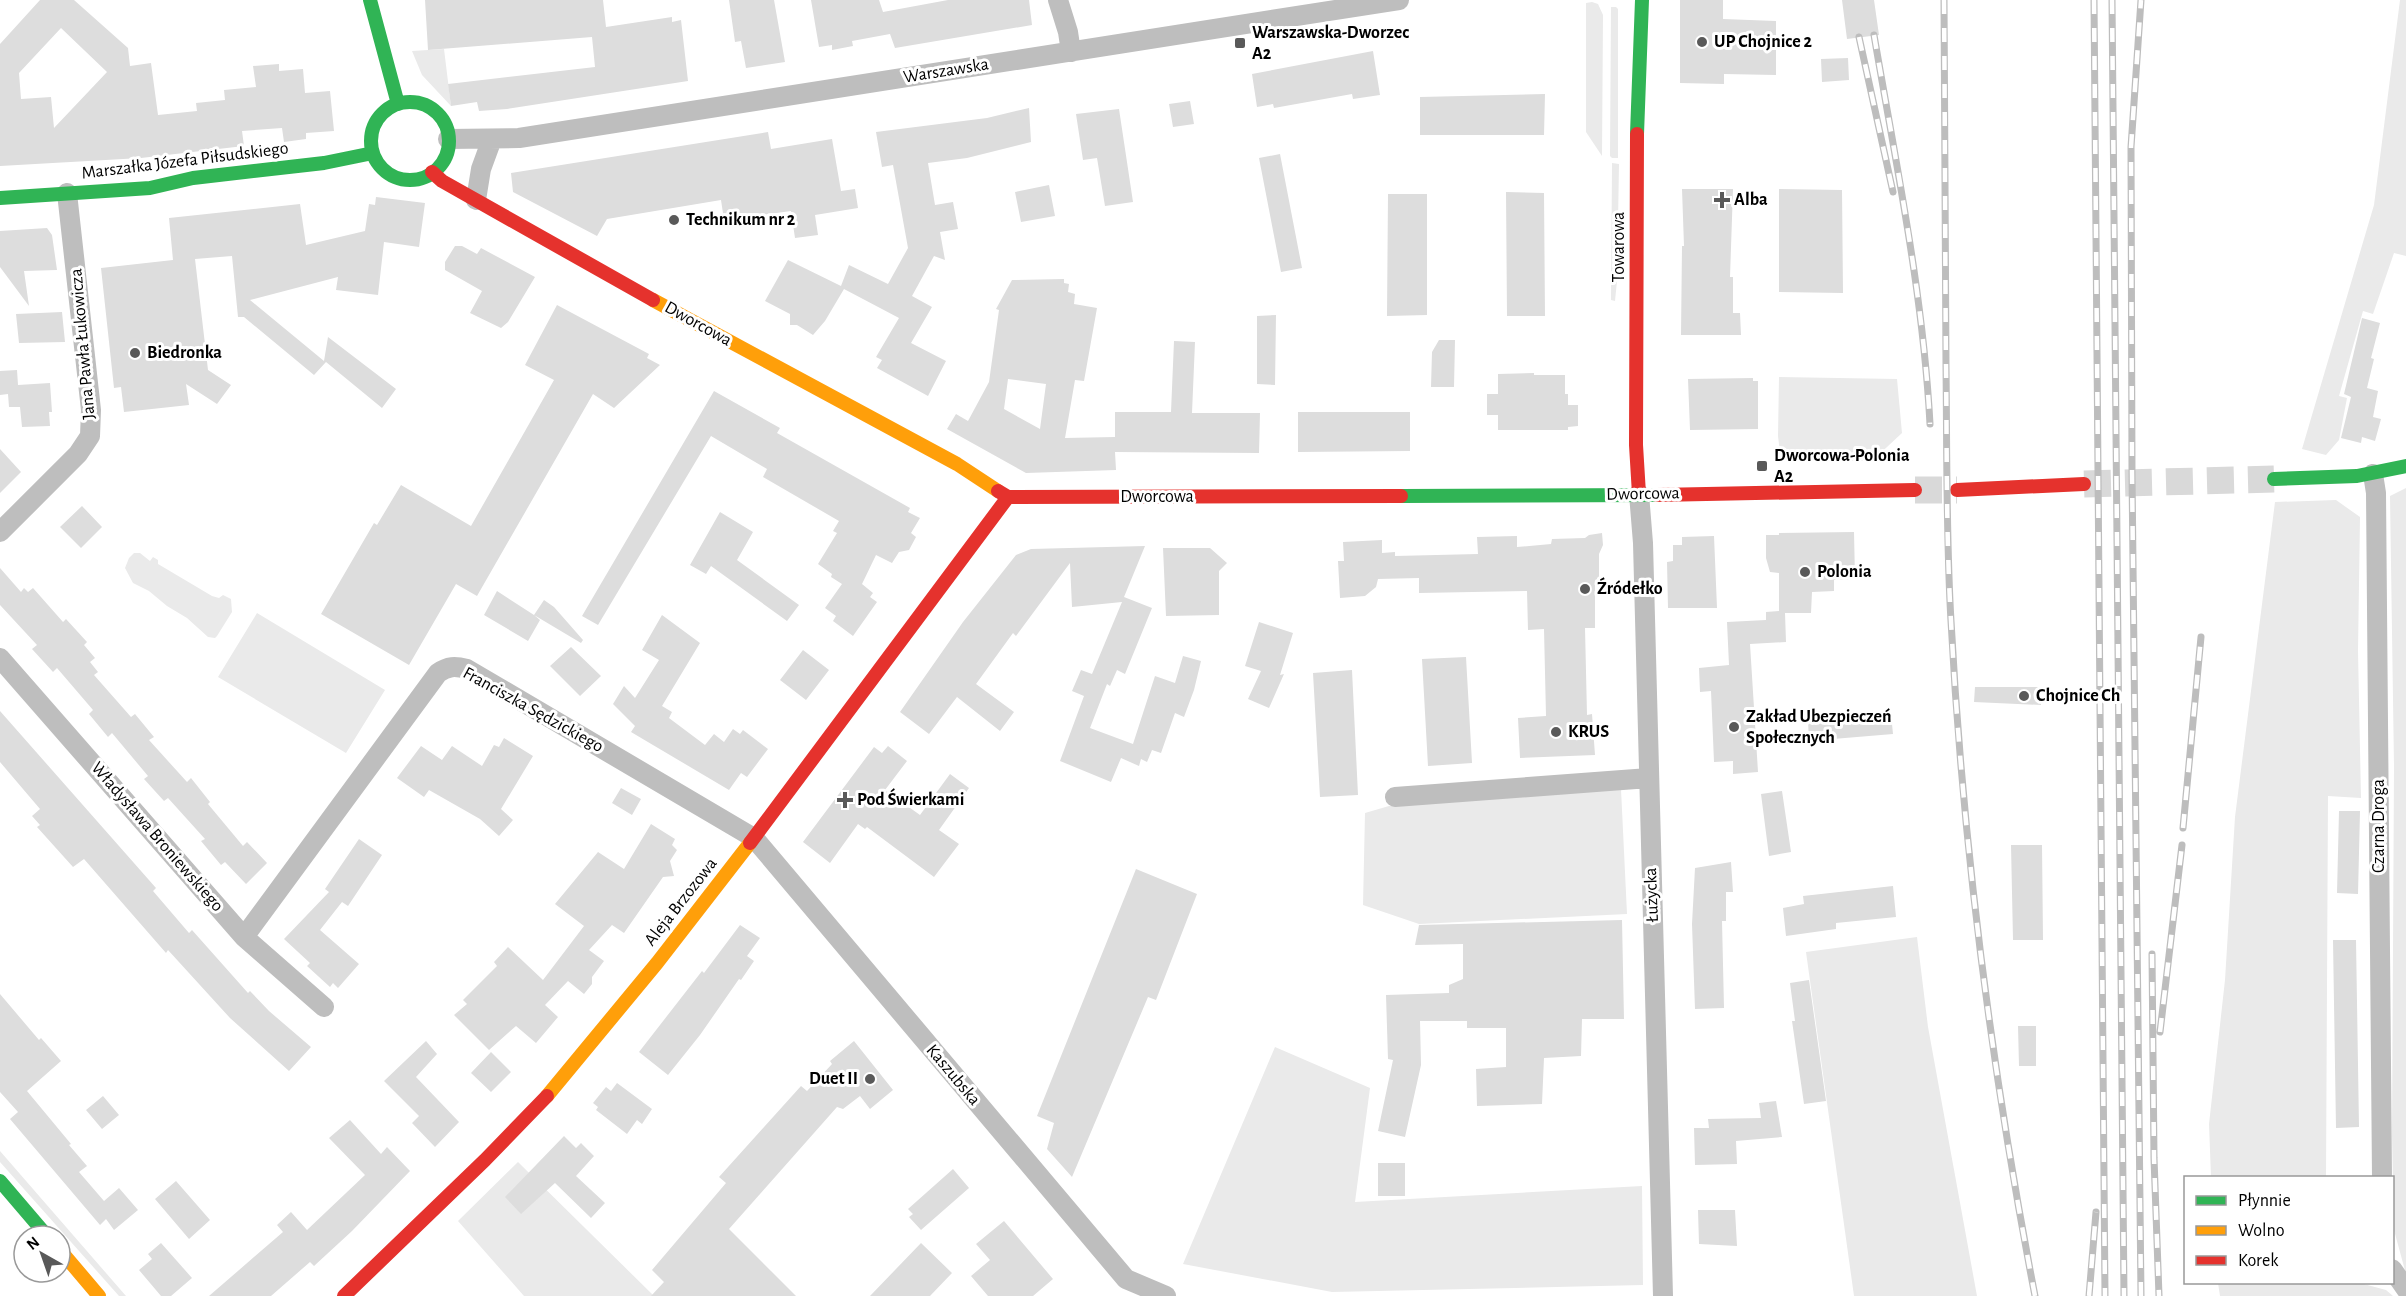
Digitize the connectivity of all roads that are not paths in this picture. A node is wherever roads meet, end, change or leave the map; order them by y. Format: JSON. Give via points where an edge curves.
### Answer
{"nodes":[{"id":1,"x":370,"y":0,"type":"edge"},
{"id":2,"x":1058,"y":0,"type":"edge"},
{"id":3,"x":1399,"y":0,"type":"edge"},
{"id":4,"x":1642,"y":0,"type":"edge"},
{"id":5,"x":1071,"y":52,"type":"junction"},
{"id":6,"x":398,"y":104,"type":"junction"},
{"id":7,"x":492,"y":139,"type":"junction"},
{"id":8,"x":448,"y":140,"type":"junction"},
{"id":9,"x":373,"y":153,"type":"junction"},
{"id":10,"x":432,"y":172,"type":"junction"},
{"id":11,"x":67,"y":194,"type":"junction"},
{"id":12,"x":0,"y":198,"type":"edge"},
{"id":13,"x":476,"y":200,"type":"junction"},
{"id":14,"x":2406,"y":466,"type":"edge"},
{"id":15,"x":2373,"y":474,"type":"junction"},
{"id":16,"x":2274,"y":479,"type":"tunnel mouth"},
{"id":17,"x":2084,"y":484,"type":"tunnel mouth"},
{"id":18,"x":1915,"y":490,"type":"tunnel mouth"},
{"id":19,"x":1957,"y":490,"type":"tunnel mouth"},
{"id":20,"x":1639,"y":494,"type":"junction"},
{"id":21,"x":1008,"y":497,"type":"junction"},
{"id":22,"x":0,"y":531,"type":"edge"},
{"id":23,"x":0,"y":658,"type":"edge"},
{"id":24,"x":1649,"y":778,"type":"junction"},
{"id":25,"x":1395,"y":797,"type":"dead end"},
{"id":26,"x":754,"y":838,"type":"junction"},
{"id":27,"x":244,"y":937,"type":"junction"},
{"id":28,"x":324,"y":1007,"type":"dead end"},
{"id":29,"x":2382,"y":1176,"type":"edge"},
{"id":30,"x":0,"y":1181,"type":"edge"},
{"id":31,"x":37,"y":1224,"type":"edge"},
{"id":32,"x":72,"y":1265,"type":"edge"},
{"id":33,"x":2394,"y":1272,"type":"edge"},
{"id":34,"x":2406,"y":1289,"type":"edge"},
{"id":35,"x":99,"y":1296,"type":"edge"},
{"id":36,"x":344,"y":1296,"type":"edge"},
{"id":37,"x":1166,"y":1296,"type":"edge"},
{"id":38,"x":1663,"y":1296,"type":"edge"}],
"edges":[{"from":1,"to":6,"type":"street"},
{"from":2,"to":5,"type":"street"},
{"from":3,"to":5,"type":"street","name":"Warszawska"},
{"from":4,"to":20,"type":"street","name":"Towarowa","via":[[1637,103]]},
{"from":5,"to":7,"type":"street","name":"Warszawska","via":[[519,138]]},
{"from":6,"to":8,"type":"street","via":[[417,103],[432,110],[443,121]]},
{"from":6,"to":9,"type":"street","via":[[381,115],[375,125],[371,137]]},
{"from":7,"to":8,"type":"street","name":"Warszawska"},
{"from":7,"to":13,"type":"street","via":[[481,169]]},
{"from":8,"to":10,"type":"street","via":[[443,160]]},
{"from":9,"to":10,"type":"street","via":[[384,170],[395,177],[408,180]]},
{"from":9,"to":11,"type":"street","name":"Marszałka Józefa Piłsudskiego","via":[[193,178],[150,188]]},
{"from":10,"to":13,"type":"street","name":"Dworcowa"},
{"from":11,"to":12,"type":"street","name":"Marszałka Józefa Piłsudskiego"},
{"from":11,"to":22,"type":"street","name":"Jana Pawła Łukowicza","via":[[92,410],[90,436],[78,454]]},
{"from":13,"to":21,"type":"street","name":"Dworcowa","via":[[957,464]]},
{"from":14,"to":15,"type":"street"},
{"from":15,"to":16,"type":"street"},
{"from":15,"to":29,"type":"street","name":"Czarna Droga"},
{"from":17,"to":19,"type":"street"},
{"from":18,"to":20,"type":"street","name":"Dworcowa"},
{"from":20,"to":21,"type":"street","name":"Dworcowa"},
{"from":20,"to":24,"type":"street","name":"Łużycka"},
{"from":21,"to":26,"type":"street","name":"Aleja Brzozowa"},
{"from":23,"to":27,"type":"street","name":"Władysława Broniewskiego"},
{"from":24,"to":25,"type":"street"},
{"from":24,"to":38,"type":"street","name":"Łużycka"},
{"from":26,"to":27,"type":"street","name":"Franciszka Sędzickiego","via":[[467,669],[455,666],[438,673],[426,688]]},
{"from":26,"to":36,"type":"street","name":"Aleja Brzozowa","via":[[556,1086]]},
{"from":26,"to":37,"type":"street","name":"Kaszubska","via":[[1126,1279]]},
{"from":27,"to":28,"type":"street","name":"Władysława Broniewskiego"},
{"from":30,"to":31,"type":"street"},
{"from":32,"to":35,"type":"street"},
{"from":33,"to":34,"type":"street"}]}
